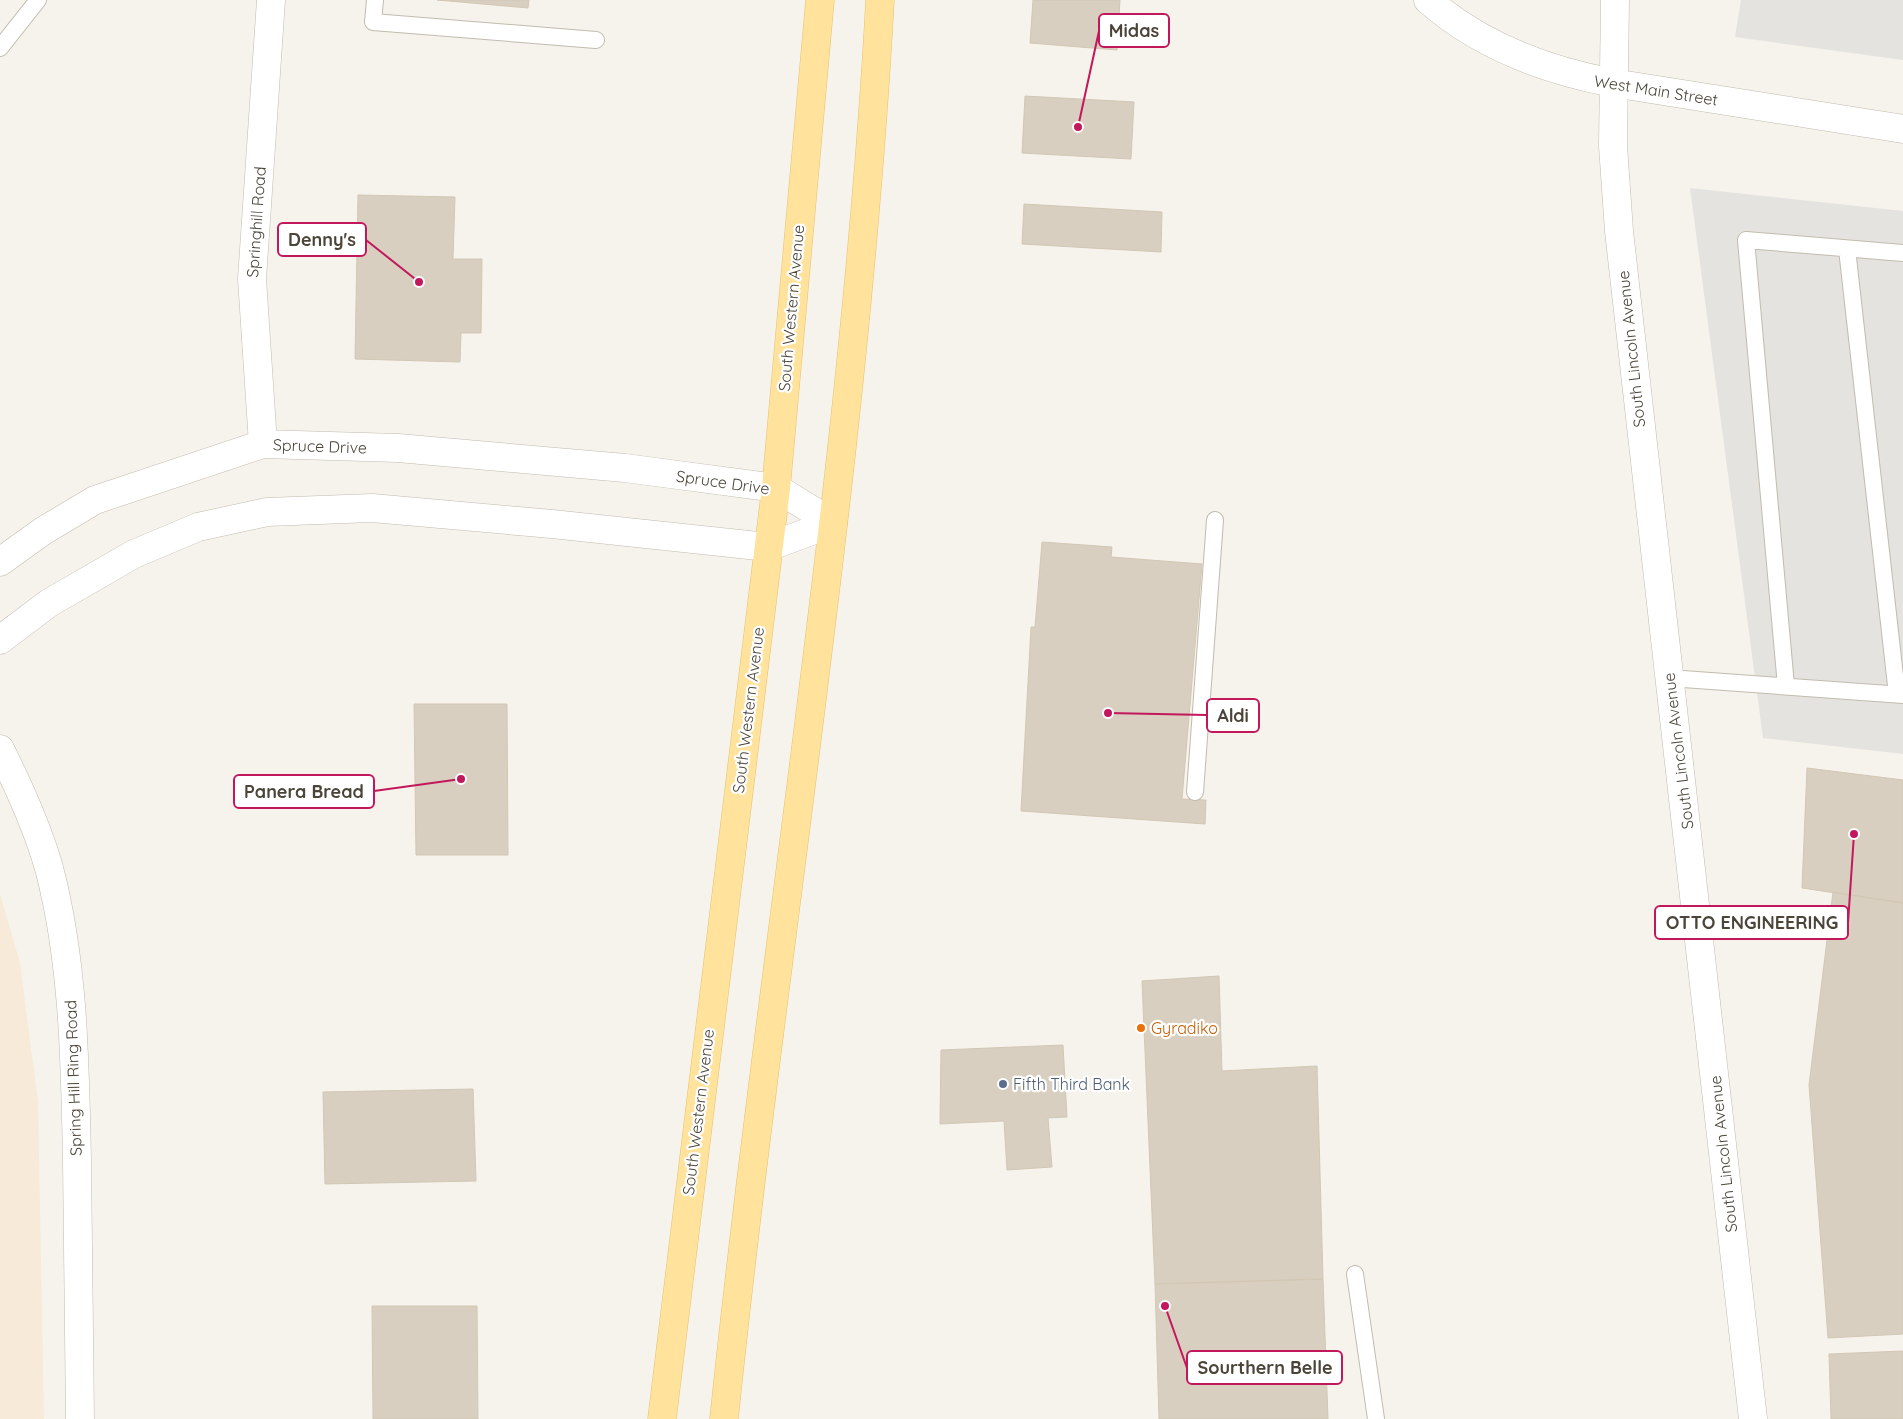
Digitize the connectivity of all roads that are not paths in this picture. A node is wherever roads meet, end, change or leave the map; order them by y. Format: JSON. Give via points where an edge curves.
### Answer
{"nodes":[{"id":1,"x":38,"y":0,"type":"edge"},
{"id":2,"x":271,"y":0,"type":"edge"},
{"id":3,"x":375,"y":0,"type":"edge"},
{"id":4,"x":820,"y":0,"type":"edge"},
{"id":5,"x":880,"y":0,"type":"edge"},
{"id":6,"x":1428,"y":0,"type":"edge"},
{"id":7,"x":1615,"y":0,"type":"edge"},
{"id":8,"x":596,"y":40,"type":"dead end"},
{"id":9,"x":0,"y":48,"type":"edge"},
{"id":10,"x":1613,"y":83,"type":"junction"},
{"id":11,"x":1903,"y":129,"type":"edge"},
{"id":12,"x":1847,"y":249,"type":"junction"},
{"id":13,"x":1903,"y":253,"type":"edge"},
{"id":14,"x":264,"y":444,"type":"junction"},
{"id":15,"x":776,"y":488,"type":"junction"},
{"id":16,"x":1215,"y":520,"type":"dead end"},
{"id":17,"x":833,"y":523,"type":"junction"},
{"id":18,"x":768,"y":547,"type":"junction"},
{"id":19,"x":0,"y":562,"type":"edge"},
{"id":20,"x":0,"y":640,"type":"edge"},
{"id":21,"x":1669,"y":678,"type":"junction"},
{"id":22,"x":1786,"y":686,"type":"junction"},
{"id":23,"x":1900,"y":695,"type":"edge"},
{"id":24,"x":0,"y":749,"type":"edge"},
{"id":25,"x":1195,"y":792,"type":"dead end"},
{"id":26,"x":1356,"y":1274,"type":"dead end"},
{"id":27,"x":80,"y":1419,"type":"edge"},
{"id":28,"x":662,"y":1419,"type":"edge"},
{"id":29,"x":724,"y":1419,"type":"edge"},
{"id":30,"x":1376,"y":1419,"type":"edge"},
{"id":31,"x":1753,"y":1419,"type":"edge"}],
"edges":[{"from":1,"to":9,"type":"lane"},
{"from":2,"to":14,"type":"street","name":"Springhill Road","via":[[252,280]]},
{"from":3,"to":8,"type":"lane","via":[[373,22]]},
{"from":4,"to":15,"type":"main road","name":"South Western Avenue"},
{"from":5,"to":17,"type":"main road","via":[[854,331]]},
{"from":6,"to":10,"type":"street","name":"West Main Street","via":[[1467,31],[1504,50],[1569,74]]},
{"from":7,"to":10,"type":"street","name":"South Lincoln Avenue"},
{"from":10,"to":11,"type":"street","name":"West Main Street"},
{"from":10,"to":21,"type":"street","name":"South Lincoln Avenue","via":[[1613,146],[1620,241]]},
{"from":12,"to":13,"type":"lane"},
{"from":12,"to":22,"type":"lane","via":[[1746,240]]},
{"from":12,"to":23,"type":"lane"},
{"from":14,"to":15,"type":"street","name":"Spruce Drive","via":[[398,448],[625,468]]},
{"from":14,"to":19,"type":"street","name":"Spruce Drive","via":[[95,500]]},
{"from":15,"to":17,"type":"street","name":"Spruce Drive"},
{"from":15,"to":18,"type":"main road","name":"South Western Avenue"},
{"from":16,"to":25,"type":"lane"},
{"from":17,"to":18,"type":"street"},
{"from":17,"to":29,"type":"main road"},
{"from":18,"to":20,"type":"street","via":[[372,508],[266,512],[198,527],[134,554],[49,603]]},
{"from":18,"to":28,"type":"main road","name":"South Western Avenue"},
{"from":21,"to":22,"type":"lane"},
{"from":21,"to":31,"type":"street","name":"South Lincoln Avenue"},
{"from":22,"to":23,"type":"lane"},
{"from":24,"to":27,"type":"street","name":"Spring Hill Ring Road","via":[[22,792],[49,868],[60,921],[71,1010],[76,1104]]},
{"from":26,"to":30,"type":"lane"}]}
